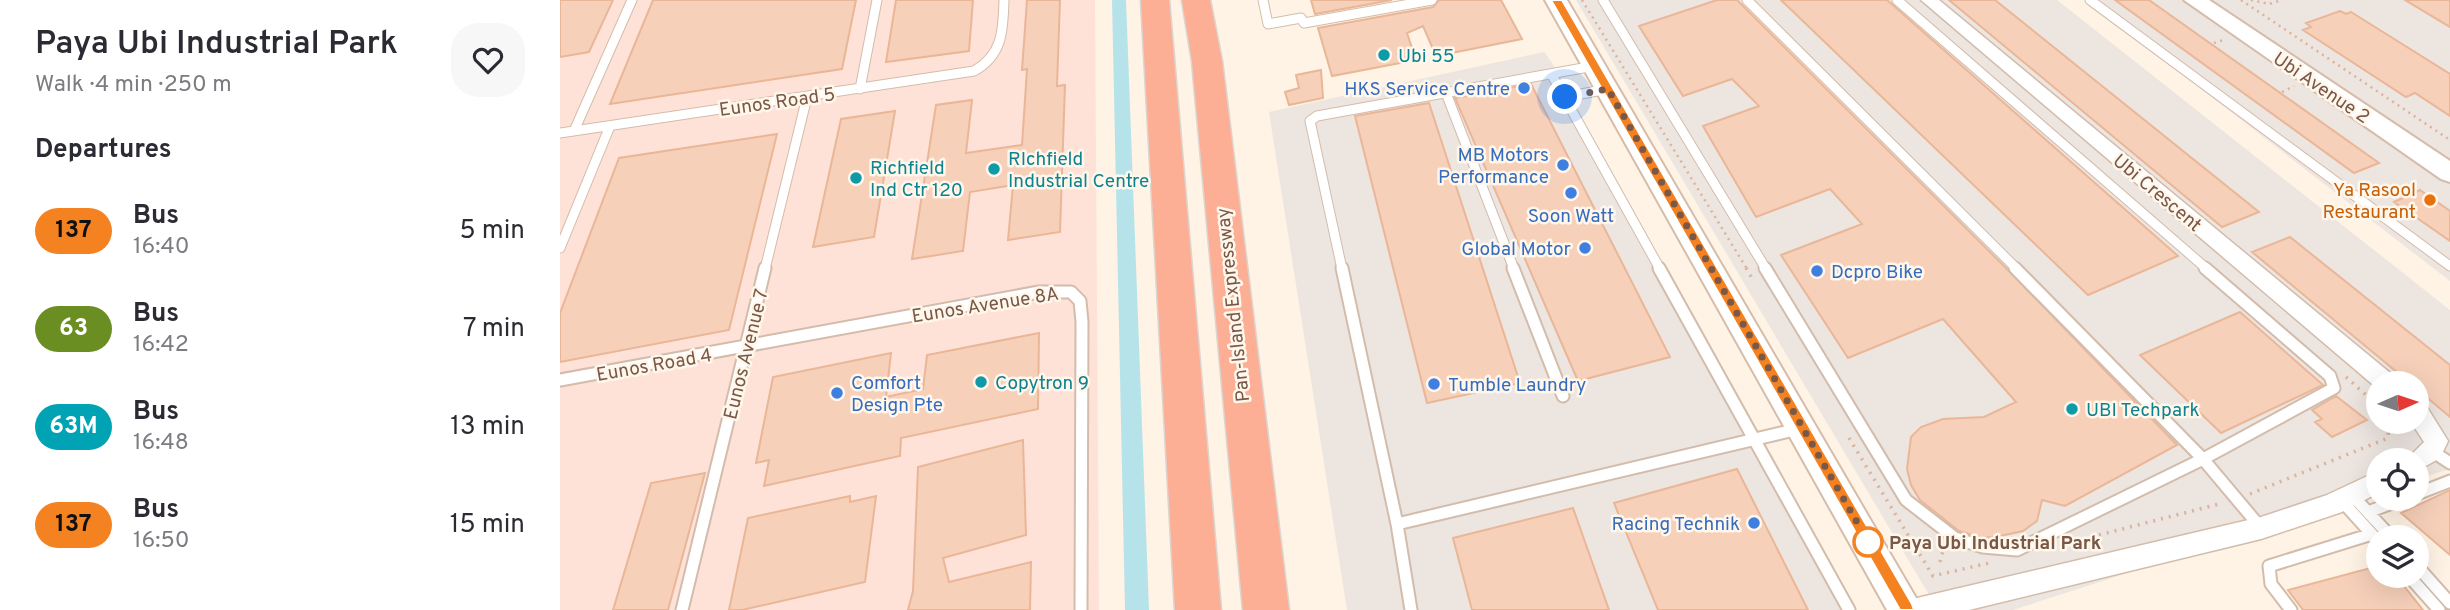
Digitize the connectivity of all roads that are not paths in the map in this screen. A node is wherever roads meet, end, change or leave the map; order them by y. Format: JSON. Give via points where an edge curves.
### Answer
{"nodes":[{"id":1,"x":632,"y":0,"type":"edge"},
{"id":2,"x":877,"y":0,"type":"edge"},
{"id":3,"x":1004,"y":0,"type":"edge"},
{"id":4,"x":1155,"y":0,"type":"edge"},
{"id":5,"x":1196,"y":0,"type":"edge"},
{"id":6,"x":1205,"y":0,"type":"edge"},
{"id":7,"x":1263,"y":0,"type":"edge"},
{"id":8,"x":1432,"y":0,"type":"edge"},
{"id":9,"x":1556,"y":0,"type":"edge"},
{"id":10,"x":1603,"y":0,"type":"edge"},
{"id":11,"x":1747,"y":0,"type":"edge"},
{"id":12,"x":1897,"y":0,"type":"edge"},
{"id":13,"x":1929,"y":0,"type":"edge"},
{"id":14,"x":2090,"y":0,"type":"edge"},
{"id":15,"x":2194,"y":0,"type":"edge"},
{"id":16,"x":2222,"y":0,"type":"edge"},
{"id":17,"x":1207,"y":61,"type":"junction"},
{"id":18,"x":1594,"y":66,"type":"junction"},
{"id":19,"x":1552,"y":75,"type":"junction"},
{"id":20,"x":860,"y":89,"type":"junction"},
{"id":21,"x":1608,"y":89,"type":"junction"},
{"id":22,"x":1446,"y":93,"type":"junction"},
{"id":23,"x":807,"y":97,"type":"junction"},
{"id":24,"x":1565,"y":97,"type":"junction"},
{"id":25,"x":610,"y":126,"type":"junction"},
{"id":26,"x":573,"y":131,"type":"junction"},
{"id":27,"x":560,"y":133,"type":"edge"},
{"id":28,"x":2450,"y":153,"type":"edge"},
{"id":29,"x":2450,"y":173,"type":"edge"},
{"id":30,"x":560,"y":248,"type":"edge"},
{"id":31,"x":2450,"y":266,"type":"edge"},
{"id":32,"x":747,"y":348,"type":"junction"},
{"id":33,"x":2373,"y":371,"type":"edge"},
{"id":34,"x":560,"y":380,"type":"edge"},
{"id":35,"x":1563,"y":396,"type":"dead end"},
{"id":36,"x":1804,"y":427,"type":"junction"},
{"id":37,"x":2429,"y":430,"type":"edge"},
{"id":38,"x":1755,"y":438,"type":"junction"},
{"id":39,"x":2433,"y":458,"type":"edge"},
{"id":40,"x":2203,"y":459,"type":"junction"},
{"id":41,"x":2450,"y":481,"type":"edge"},
{"id":42,"x":2429,"y":489,"type":"edge"},
{"id":43,"x":2366,"y":492,"type":"edge"},
{"id":44,"x":2366,"y":501,"type":"edge"},
{"id":45,"x":2354,"y":502,"type":"junction"},
{"id":46,"x":1396,"y":524,"type":"junction"},
{"id":47,"x":2368,"y":525,"type":"edge"},
{"id":48,"x":2378,"y":525,"type":"edge"},
{"id":49,"x":2261,"y":528,"type":"junction"},
{"id":50,"x":2366,"y":539,"type":"edge"},
{"id":51,"x":2429,"y":579,"type":"edge"},
{"id":52,"x":2420,"y":588,"type":"edge"},
{"id":53,"x":2450,"y":603,"type":"edge"},
{"id":54,"x":682,"y":610,"type":"edge"},
{"id":55,"x":1080,"y":610,"type":"edge"},
{"id":56,"x":1198,"y":610,"type":"edge"},
{"id":57,"x":1266,"y":610,"type":"edge"},
{"id":58,"x":1412,"y":610,"type":"edge"},
{"id":59,"x":1849,"y":610,"type":"edge"},
{"id":60,"x":1906,"y":610,"type":"edge"},
{"id":61,"x":1917,"y":610,"type":"edge"},
{"id":62,"x":2291,"y":610,"type":"edge"},
{"id":63,"x":2439,"y":610,"type":"edge"}],
"edges":[{"from":1,"to":26,"type":"lane"},
{"from":2,"to":20,"type":"lane"},
{"from":3,"to":20,"type":"lane","name":"Eunos Road 5","via":[[1001,46],[992,62],[963,74]]},
{"from":4,"to":56,"type":"highway"},
{"from":5,"to":17,"type":"highway","name":"Pan-Island Expressway"},
{"from":6,"to":17,"type":"highway"},
{"from":7,"to":8,"type":"lane","via":[[1268,24],[1301,18],[1304,23]]},
{"from":9,"to":18,"type":"street"},
{"from":10,"to":40,"type":"lane","via":[[1906,500],[1937,528],[1968,545],[2017,550]]},
{"from":11,"to":40,"type":"lane"},
{"from":12,"to":40,"type":"lane","via":[[2334,382],[2334,388]]},
{"from":13,"to":33,"type":"street","name":"Ubi Crescent"},
{"from":14,"to":31,"type":"lane"},
{"from":15,"to":29,"type":"street","name":"Ubi Avenue 2"},
{"from":16,"to":28,"type":"street","name":"Ubi Avenue 2"},
{"from":17,"to":57,"type":"highway","name":"Pan-Island Expressway"},
{"from":18,"to":19,"type":"lane"},
{"from":18,"to":21,"type":"street"},
{"from":19,"to":22,"type":"lane"},
{"from":19,"to":24,"type":"lane"},
{"from":20,"to":23,"type":"lane","name":"Eunos Road 5"},
{"from":21,"to":24,"type":"lane"},
{"from":21,"to":36,"type":"street"},
{"from":22,"to":35,"type":"lane"},
{"from":22,"to":46,"type":"lane","via":[[1310,121]]},
{"from":23,"to":25,"type":"lane","name":"Eunos Road 5"},
{"from":23,"to":32,"type":"lane","name":"Eunos Avenue 7"},
{"from":24,"to":38,"type":"lane"},
{"from":25,"to":26,"type":"lane","name":"Eunos Road 5"},
{"from":25,"to":30,"type":"lane"},
{"from":26,"to":27,"type":"lane","name":"Eunos Road 5"},
{"from":32,"to":34,"type":"lane","name":"Eunos Road 4"},
{"from":32,"to":54,"type":"lane","name":"Eunos Avenue 7"},
{"from":32,"to":55,"type":"lane","name":"Eunos Avenue 8A","via":[[1039,292],[1062,290],[1077,296],[1082,322]]},
{"from":36,"to":38,"type":"lane"},
{"from":36,"to":60,"type":"street"},
{"from":37,"to":39,"type":"street","via":[[2436,441]]},
{"from":38,"to":46,"type":"lane"},
{"from":38,"to":59,"type":"lane"},
{"from":40,"to":49,"type":"lane"},
{"from":41,"to":42,"type":"lane"},
{"from":43,"to":45,"type":"street"},
{"from":44,"to":45,"type":"lane"},
{"from":45,"to":47,"type":"lane"},
{"from":45,"to":48,"type":"lane"},
{"from":45,"to":49,"type":"street"},
{"from":46,"to":58,"type":"lane"},
{"from":49,"to":61,"type":"street"},
{"from":50,"to":62,"type":"lane","via":[[2269,566],[2272,586]]},
{"from":51,"to":53,"type":"lane"},
{"from":52,"to":63,"type":"lane"}]}
